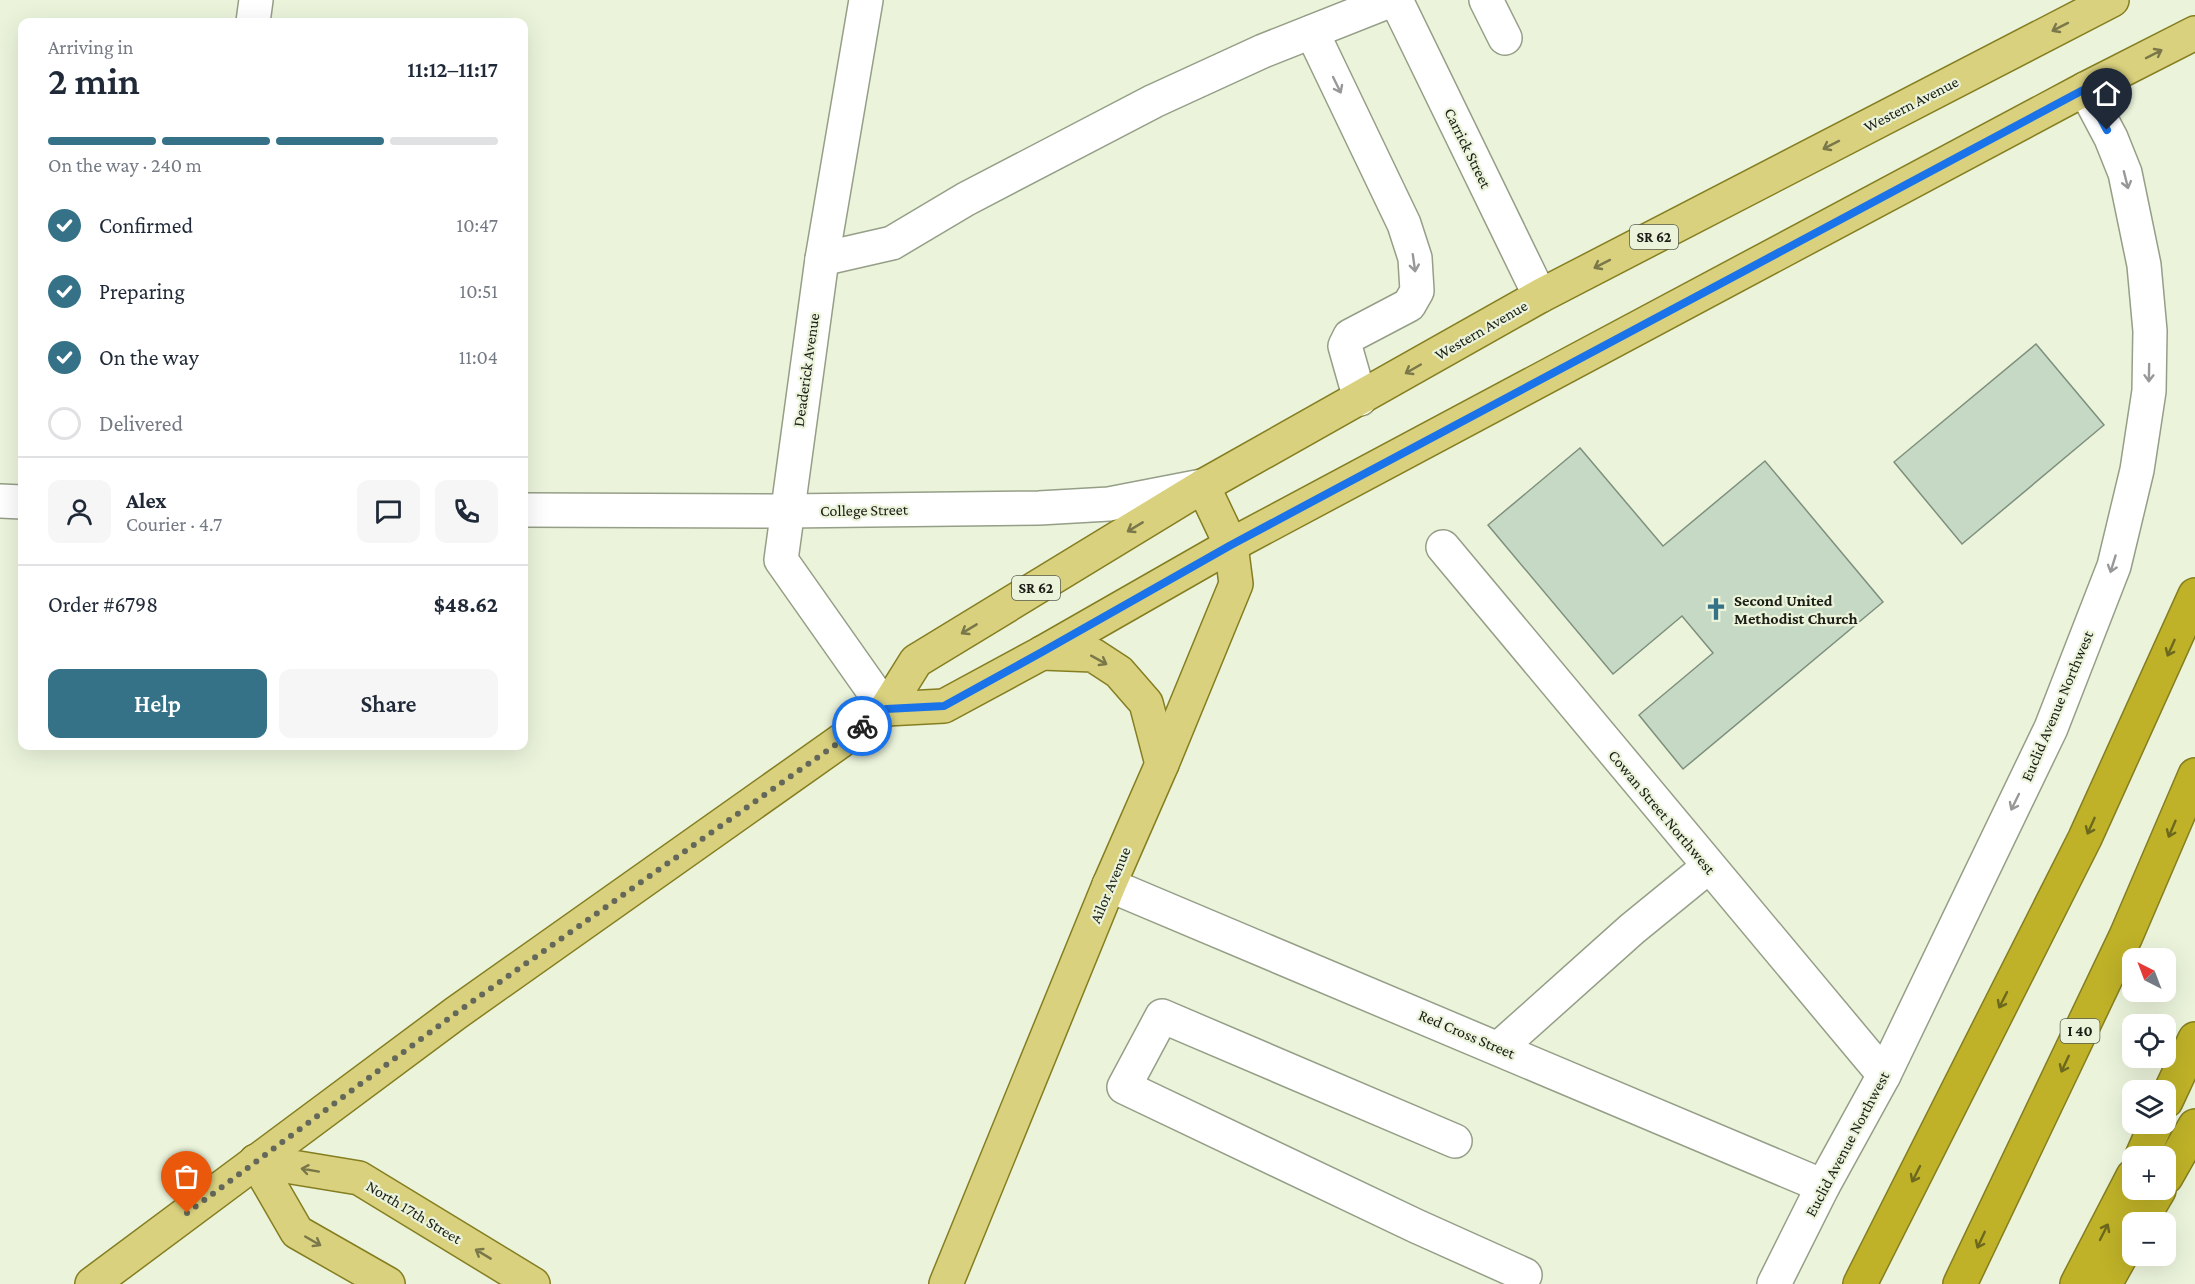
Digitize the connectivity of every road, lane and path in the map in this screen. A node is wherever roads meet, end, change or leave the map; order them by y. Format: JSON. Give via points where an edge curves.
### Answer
{"nodes":[{"id":1,"x":256,"y":0,"type":"edge"},
{"id":2,"x":866,"y":0,"type":"edge"},
{"id":3,"x":1392,"y":0,"type":"edge"},
{"id":4,"x":1396,"y":0,"type":"edge"},
{"id":5,"x":1486,"y":0,"type":"edge"},
{"id":6,"x":2112,"y":0,"type":"edge"},
{"id":7,"x":254,"y":18,"type":"edge"},
{"id":8,"x":1312,"y":32,"type":"junction"},
{"id":9,"x":2195,"y":33,"type":"edge"},
{"id":10,"x":1504,"y":38,"type":"dead end"},
{"id":11,"x":2085,"y":89,"type":"junction"},
{"id":12,"x":822,"y":258,"type":"junction"},
{"id":13,"x":1540,"y":296,"type":"junction"},
{"id":14,"x":1360,"y":399,"type":"junction"},
{"id":15,"x":1203,"y":486,"type":"junction"},
{"id":16,"x":0,"y":501,"type":"edge"},
{"id":17,"x":18,"y":502,"type":"edge"},
{"id":18,"x":528,"y":510,"type":"edge"},
{"id":19,"x":786,"y":511,"type":"junction"},
{"id":20,"x":1231,"y":545,"type":"junction"},
{"id":21,"x":1443,"y":547,"type":"dead end"},
{"id":22,"x":2195,"y":594,"type":"edge"},
{"id":23,"x":1042,"y":652,"type":"junction"},
{"id":24,"x":886,"y":709,"type":"junction"},
{"id":25,"x":1162,"y":764,"type":"junction"},
{"id":26,"x":2195,"y":775,"type":"edge"},
{"id":27,"x":1708,"y":867,"type":"junction"},
{"id":28,"x":1109,"y":885,"type":"junction"},
{"id":29,"x":2195,"y":1039,"type":"edge"},
{"id":30,"x":1499,"y":1048,"type":"junction"},
{"id":31,"x":1884,"y":1075,"type":"junction"},
{"id":32,"x":2176,"y":1080,"type":"edge"},
{"id":33,"x":2195,"y":1126,"type":"edge"},
{"id":34,"x":1455,"y":1141,"type":"dead end"},
{"id":35,"x":2176,"y":1159,"type":"edge"},
{"id":36,"x":256,"y":1161,"type":"junction"},
{"id":37,"x":1823,"y":1186,"type":"junction"},
{"id":38,"x":2122,"y":1197,"type":"edge"},
{"id":39,"x":2122,"y":1253,"type":"edge"},
{"id":40,"x":1525,"y":1275,"type":"dead end"},
{"id":41,"x":92,"y":1284,"type":"edge"},
{"id":42,"x":388,"y":1284,"type":"edge"},
{"id":43,"x":533,"y":1284,"type":"edge"},
{"id":44,"x":946,"y":1284,"type":"edge"},
{"id":45,"x":1774,"y":1284,"type":"edge"},
{"id":46,"x":1860,"y":1284,"type":"edge"},
{"id":47,"x":1960,"y":1284,"type":"edge"},
{"id":48,"x":2077,"y":1284,"type":"edge"},
{"id":49,"x":2104,"y":1284,"type":"edge"}],
"edges":[{"from":1,"to":7,"type":"street"},
{"from":2,"to":12,"type":"street","name":"Deaderick Avenue"},
{"from":3,"to":8,"type":"street"},
{"from":4,"to":13,"type":"street","name":"Carrick Street"},
{"from":5,"to":10,"type":"street"},
{"from":6,"to":13,"type":"main road","name":"Western Avenue","number":"SR 62","one_way":true},
{"from":8,"to":12,"type":"street","via":[[1154,101],[966,199],[892,243]]},
{"from":8,"to":14,"type":"street","one_way":true,"via":[[1404,224],[1415,258],[1417,291],[1409,305],[1350,336],[1345,346]]},
{"from":11,"to":9,"type":"main road","one_way":true},
{"from":11,"to":20,"type":"main road"},
{"from":11,"to":31,"type":"street","name":"Euclid Avenue Northwest","one_way":true,"via":[[2125,173],[2144,266],[2150,331],[2149,391],[2137,470],[2114,566],[2051,729]]},
{"from":12,"to":19,"type":"street","name":"Deaderick Avenue"},
{"from":13,"to":14,"type":"main road","name":"Western Avenue","number":"SR 62","one_way":true},
{"from":14,"to":15,"type":"main road","name":"Western Avenue","number":"SR 62"},
{"from":15,"to":19,"type":"street","name":"College Street","via":[[1097,505]]},
{"from":15,"to":20,"type":"main road","name":"Ailor Avenue"},
{"from":15,"to":24,"type":"main road","name":"Western Avenue","number":"SR 62","one_way":true,"via":[[916,661]]},
{"from":16,"to":17,"type":"street"},
{"from":18,"to":19,"type":"street","name":"College Street"},
{"from":19,"to":24,"type":"street","name":"Deaderick Avenue","via":[[780,560]]},
{"from":20,"to":23,"type":"main road"},
{"from":20,"to":25,"type":"main road","name":"Ailor Avenue","via":[[1236,584]]},
{"from":21,"to":27,"type":"street","name":"Cowan Street Northwest"},
{"from":22,"to":46,"type":"highway","one_way":true,"via":[[2085,838]]},
{"from":23,"to":24,"type":"main road","via":[[944,706]]},
{"from":23,"to":25,"type":"main road","one_way":true,"via":[[1093,655],[1119,672],[1146,703]]},
{"from":24,"to":36,"type":"main road","name":"Western Avenue","number":"SR 62","via":[[456,1013]]},
{"from":25,"to":28,"type":"main road","name":"Ailor Avenue"},
{"from":26,"to":47,"type":"highway","number":"I 40","one_way":true,"via":[[2126,936]]},
{"from":27,"to":30,"type":"street"},
{"from":27,"to":31,"type":"street","name":"Cowan Street Northwest"},
{"from":28,"to":30,"type":"street","name":"Red Cross Street"},
{"from":28,"to":44,"type":"main road","name":"Ailor Avenue"},
{"from":29,"to":32,"type":"highway"},
{"from":30,"to":37,"type":"street","name":"Red Cross Street"},
{"from":31,"to":37,"type":"street","name":"Euclid Avenue Northwest"},
{"from":33,"to":35,"type":"highway"},
{"from":34,"to":40,"type":"street","via":[[1162,1016],[1124,1087]]},
{"from":36,"to":41,"type":"main road","name":"Western Avenue","number":"SR 62"},
{"from":36,"to":42,"type":"main road","one_way":true,"via":[[297,1232]]},
{"from":43,"to":36,"type":"main road","name":"North 17th Street","one_way":true,"via":[[359,1178]]},
{"from":37,"to":45,"type":"street","name":"Euclid Avenue Northwest"},
{"from":48,"to":38,"type":"highway","one_way":true},
{"from":39,"to":49,"type":"highway"}]}
